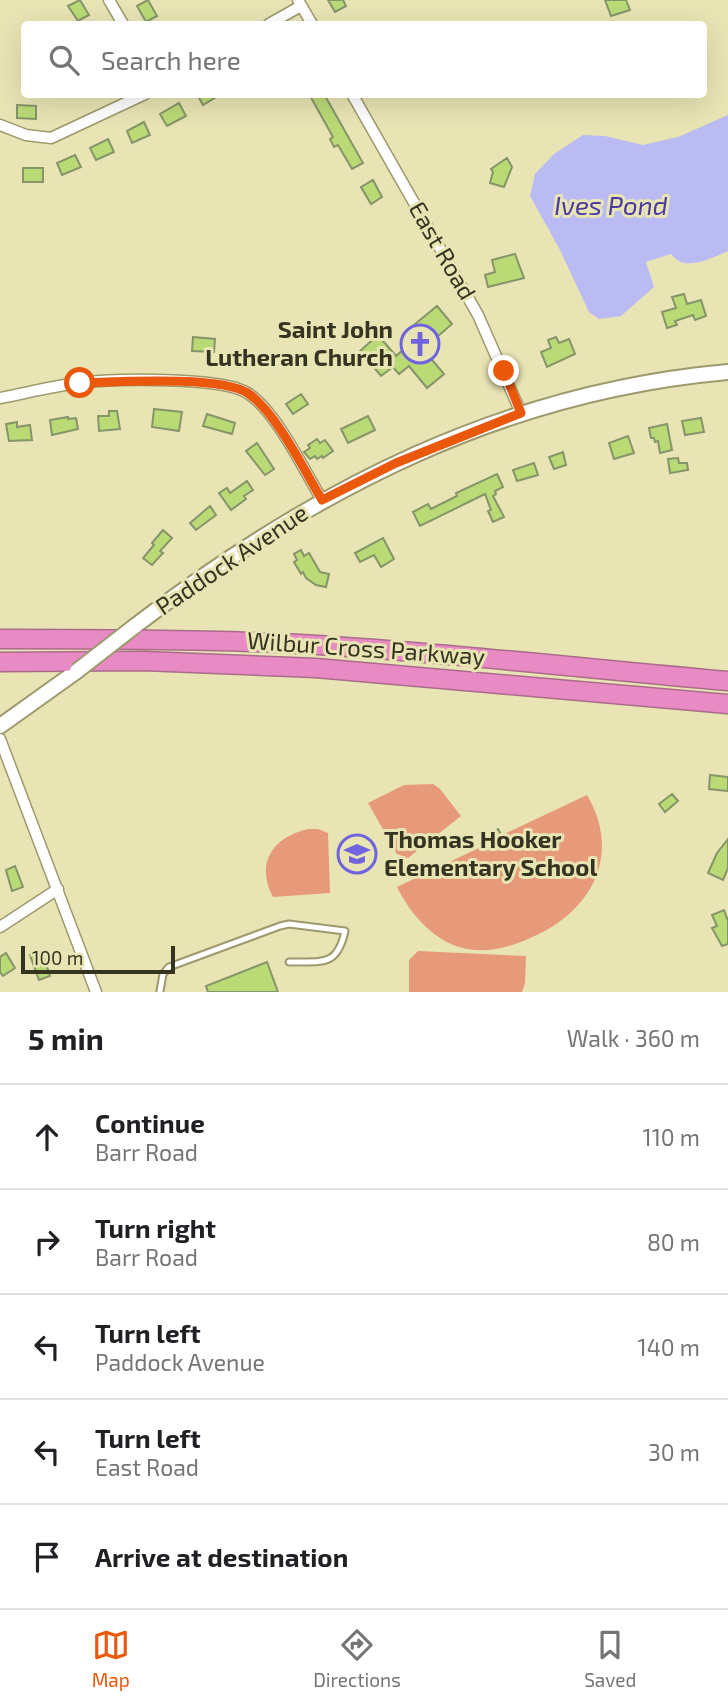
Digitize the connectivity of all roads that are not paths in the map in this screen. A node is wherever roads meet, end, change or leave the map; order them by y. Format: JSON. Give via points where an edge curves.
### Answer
{"nodes":[{"id":1,"x":109,"y":0,"type":"edge"},
{"id":2,"x":300,"y":3,"type":"edge"},
{"id":3,"x":121,"y":21,"type":"edge"},
{"id":4,"x":273,"y":21,"type":"edge"},
{"id":5,"x":310,"y":21,"type":"edge"},
{"id":6,"x":136,"y":98,"type":"edge"},
{"id":7,"x":354,"y":98,"type":"edge"},
{"id":8,"x":0,"y":125,"type":"edge"},
{"id":9,"x":728,"y":372,"type":"edge"},
{"id":10,"x":0,"y":398,"type":"edge"},
{"id":11,"x":521,"y":413,"type":"junction"},
{"id":12,"x":322,"y":500,"type":"junction"},
{"id":13,"x":0,"y":639,"type":"edge"},
{"id":14,"x":0,"y":662,"type":"edge"},
{"id":15,"x":728,"y":681,"type":"edge"},
{"id":16,"x":728,"y":704,"type":"edge"},
{"id":17,"x":0,"y":726,"type":"edge"},
{"id":18,"x":0,"y":739,"type":"edge"},
{"id":19,"x":58,"y":889,"type":"junction"},
{"id":20,"x":0,"y":927,"type":"edge"},
{"id":21,"x":289,"y":961,"type":"dead end"},
{"id":22,"x":160,"y":990,"type":"edge"},
{"id":23,"x":96,"y":992,"type":"edge"}],
"edges":[{"from":1,"to":3,"type":"street"},
{"from":2,"to":4,"type":"street"},
{"from":2,"to":5,"type":"street"},
{"from":6,"to":8,"type":"street","via":[[51,138]]},
{"from":7,"to":11,"type":"street","name":"East Road","via":[[478,315]]},
{"from":9,"to":11,"type":"main road","name":"Paddock Avenue","via":[[602,391]]},
{"from":10,"to":12,"type":"street","via":[[80,383],[227,385],[248,393],[269,414]]},
{"from":11,"to":12,"type":"main road","name":"Paddock Avenue","via":[[396,463]]},
{"from":12,"to":17,"type":"main road","name":"Paddock Avenue","bridge":true,"via":[[224,561]]},
{"from":13,"to":15,"type":"highway","name":"Wilbur Cross Parkway","via":[[296,644]]},
{"from":14,"to":16,"type":"highway","name":"Wilbur Cross Parkway","via":[[144,661],[316,668]]},
{"from":18,"to":19,"type":"street"},
{"from":19,"to":20,"type":"street"},
{"from":19,"to":23,"type":"street"},
{"from":21,"to":22,"type":"lane","via":[[332,958],[342,947],[345,930],[280,926],[169,967]]}]}
